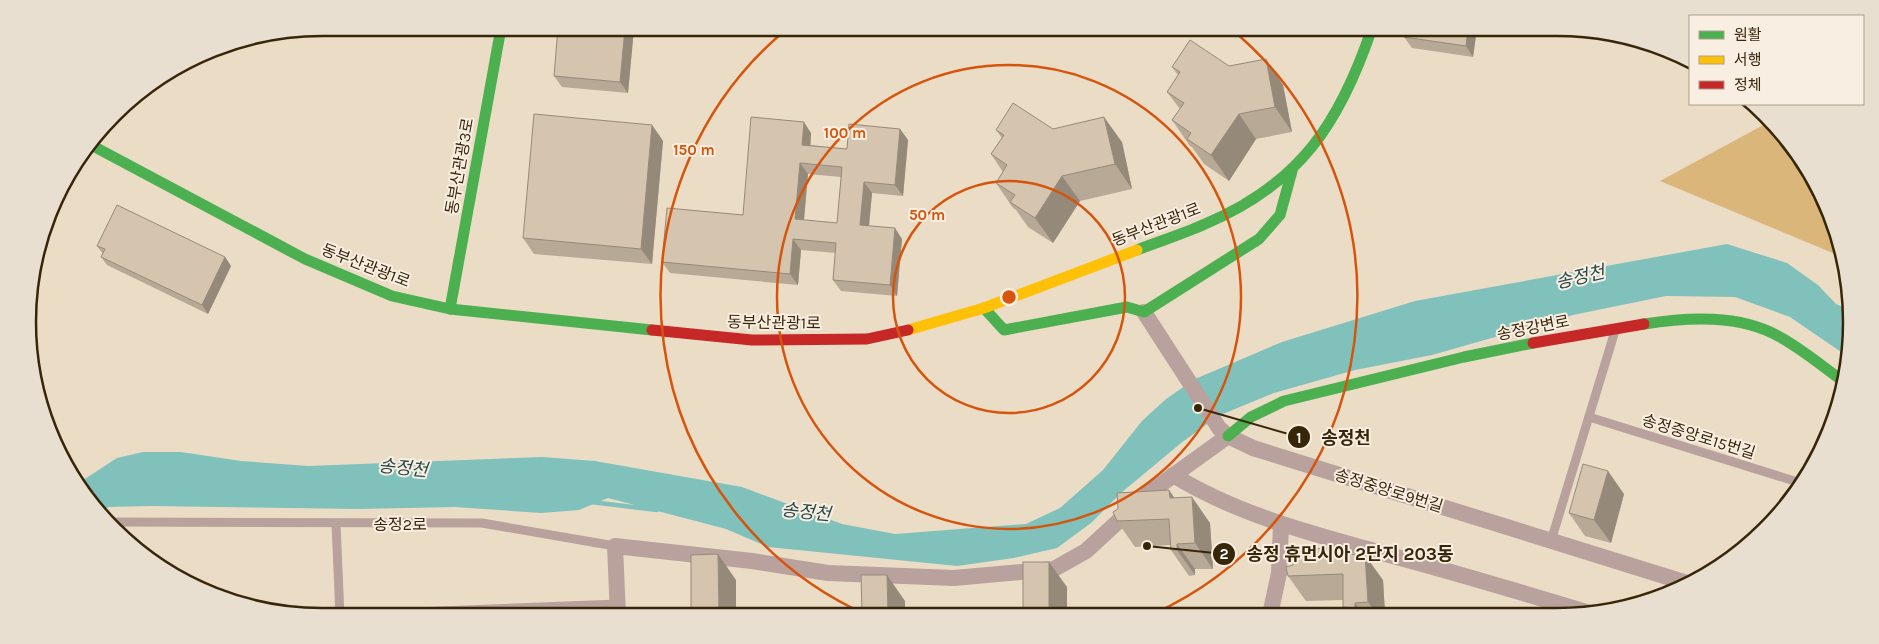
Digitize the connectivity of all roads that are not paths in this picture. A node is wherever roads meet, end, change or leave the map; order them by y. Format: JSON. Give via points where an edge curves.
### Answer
{"nodes":[{"id":1,"x":499,"y":36,"type":"edge"},
{"id":2,"x":1370,"y":36,"type":"edge"},
{"id":3,"x":96,"y":147,"type":"edge"},
{"id":4,"x":1292,"y":171,"type":"junction"},
{"id":5,"x":984,"y":308,"type":"junction"},
{"id":6,"x":450,"y":309,"type":"junction"},
{"id":7,"x":1144,"y":312,"type":"junction"},
{"id":8,"x":1616,"y":328,"type":"junction"},
{"id":9,"x":1837,"y":377,"type":"edge"},
{"id":10,"x":1589,"y":417,"type":"junction"},
{"id":11,"x":1224,"y":432,"type":"junction"},
{"id":12,"x":1173,"y":475,"type":"junction"},
{"id":13,"x":1795,"y":480,"type":"edge"},
{"id":14,"x":118,"y":522,"type":"edge"},
{"id":15,"x":336,"y":524,"type":"junction"},
{"id":16,"x":1281,"y":525,"type":"junction"},
{"id":17,"x":1551,"y":541,"type":"junction"},
{"id":18,"x":615,"y":546,"type":"junction"},
{"id":19,"x":1678,"y":580,"type":"edge"},
{"id":20,"x":1571,"y":607,"type":"edge"},
{"id":21,"x":340,"y":608,"type":"edge"},
{"id":22,"x":618,"y":608,"type":"edge"},
{"id":23,"x":1272,"y":608,"type":"edge"}],
"edges":[{"from":1,"to":6,"type":"street","name":"동부산관광3로"},
{"from":2,"to":4,"type":"street","name":"동부산관광1로","via":[[1359,71],[1337,116]]},
{"from":3,"to":6,"type":"street","name":"동부산관광1로","via":[[305,259],[392,296]]},
{"from":4,"to":5,"type":"street","name":"동부산관광1로","via":[[1238,209],[1206,224]]},
{"from":4,"to":7,"type":"street","via":[[1280,215],[1259,239]]},
{"from":5,"to":6,"type":"street","name":"동부산관광1로","via":[[868,339],[752,340]]},
{"from":5,"to":7,"type":"street","via":[[1004,330],[1127,307]]},
{"from":7,"to":11,"type":"street"},
{"from":8,"to":9,"type":"street","name":"송정강변로","via":[[1673,319],[1733,320],[1779,336]]},
{"from":8,"to":10,"type":"lane"},
{"from":8,"to":11,"type":"street","name":"송정강변로","via":[[1464,357],[1284,402]]},
{"from":10,"to":13,"type":"lane","name":"송정중앙로15번길"},
{"from":10,"to":17,"type":"lane"},
{"from":11,"to":12,"type":"street"},
{"from":11,"to":17,"type":"street","name":"송정중앙로9번길","via":[[1253,448]]},
{"from":12,"to":16,"type":"street"},
{"from":12,"to":18,"type":"street","via":[[1086,551],[1054,569],[954,578],[828,572]]},
{"from":14,"to":15,"type":"lane","name":"송정2로"},
{"from":15,"to":18,"type":"lane","name":"송정2로","via":[[482,523]]},
{"from":15,"to":21,"type":"lane"},
{"from":16,"to":20,"type":"street"},
{"from":16,"to":23,"type":"street","via":[[1279,573]]},
{"from":17,"to":19,"type":"street","name":"송정중앙로9번길"},
{"from":18,"to":22,"type":"street"}]}
